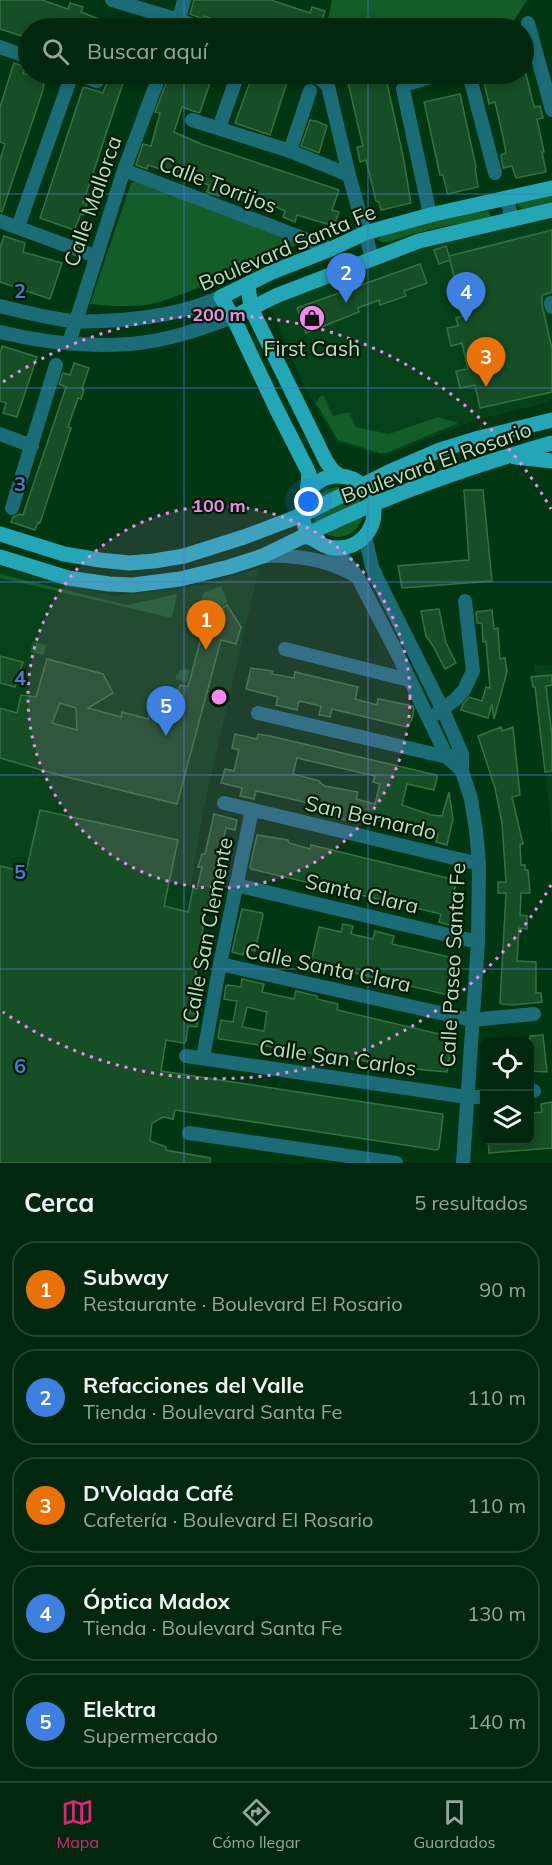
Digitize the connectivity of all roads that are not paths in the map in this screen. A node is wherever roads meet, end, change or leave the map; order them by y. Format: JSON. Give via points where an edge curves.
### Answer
{"nodes":[{"id":1,"x":112,"y":0,"type":"edge"},
{"id":2,"x":184,"y":0,"type":"edge"},
{"id":3,"x":162,"y":18,"type":"edge"},
{"id":4,"x":180,"y":18,"type":"edge"},
{"id":5,"x":534,"y":38,"type":"edge"},
{"id":6,"x":0,"y":48,"type":"edge"},
{"id":7,"x":18,"y":54,"type":"edge"},
{"id":8,"x":547,"y":71,"type":"edge"},
{"id":9,"x":70,"y":84,"type":"edge"},
{"id":10,"x":156,"y":84,"type":"edge"},
{"id":11,"x":234,"y":84,"type":"edge"},
{"id":12,"x":326,"y":84,"type":"edge"},
{"id":13,"x":407,"y":84,"type":"edge"},
{"id":14,"x":472,"y":84,"type":"edge"},
{"id":15,"x":310,"y":91,"type":"dead end"},
{"id":16,"x":552,"y":110,"type":"edge"},
{"id":17,"x":192,"y":120,"type":"dead end"},
{"id":18,"x":219,"y":128,"type":"junction"},
{"id":19,"x":290,"y":151,"type":"junction"},
{"id":20,"x":124,"y":170,"type":"junction"},
{"id":21,"x":495,"y":173,"type":"dead end"},
{"id":22,"x":349,"y":175,"type":"junction"},
{"id":23,"x":552,"y":188,"type":"edge"},
{"id":24,"x":507,"y":199,"type":"junction"},
{"id":25,"x":552,"y":210,"type":"edge"},
{"id":26,"x":430,"y":215,"type":"junction"},
{"id":27,"x":512,"y":220,"type":"junction"},
{"id":28,"x":0,"y":221,"type":"edge"},
{"id":29,"x":18,"y":227,"type":"junction"},
{"id":30,"x":364,"y":233,"type":"junction"},
{"id":31,"x":331,"y":249,"type":"junction"},
{"id":32,"x":95,"y":256,"type":"junction"},
{"id":33,"x":372,"y":258,"type":"junction"},
{"id":34,"x":248,"y":285,"type":"junction"},
{"id":35,"x":221,"y":297,"type":"junction"},
{"id":36,"x":0,"y":306,"type":"edge"},
{"id":37,"x":251,"y":308,"type":"junction"},
{"id":38,"x":233,"y":317,"type":"junction"},
{"id":39,"x":74,"y":321,"type":"junction"},
{"id":40,"x":0,"y":332,"type":"edge"},
{"id":41,"x":69,"y":343,"type":"junction"},
{"id":42,"x":56,"y":365,"type":"dead end"},
{"id":43,"x":295,"y":398,"type":"junction"},
{"id":44,"x":276,"y":408,"type":"junction"},
{"id":45,"x":552,"y":420,"type":"edge"},
{"id":46,"x":0,"y":434,"type":"edge"},
{"id":47,"x":552,"y":443,"type":"edge"},
{"id":48,"x":32,"y":446,"type":"junction"},
{"id":49,"x":506,"y":456,"type":"junction"},
{"id":50,"x":552,"y":461,"type":"edge"},
{"id":51,"x":389,"y":472,"type":"junction"},
{"id":52,"x":343,"y":476,"type":"junction"},
{"id":53,"x":362,"y":485,"type":"junction"},
{"id":54,"x":395,"y":497,"type":"junction"},
{"id":55,"x":304,"y":504,"type":"junction"},
{"id":56,"x":373,"y":505,"type":"junction"},
{"id":57,"x":12,"y":508,"type":"dead end"},
{"id":58,"x":373,"y":521,"type":"junction"},
{"id":59,"x":1,"y":534,"type":"edge"},
{"id":60,"x":365,"y":536,"type":"junction"},
{"id":61,"x":309,"y":539,"type":"junction"},
{"id":62,"x":263,"y":556,"type":"junction"},
{"id":63,"x":0,"y":557,"type":"edge"},
{"id":64,"x":358,"y":578,"type":"junction"},
{"id":65,"x":465,"y":601,"type":"dead end"},
{"id":66,"x":285,"y":649,"type":"dead end"},
{"id":67,"x":409,"y":680,"type":"junction"},
{"id":68,"x":443,"y":710,"type":"junction"},
{"id":69,"x":258,"y":713,"type":"dead end"},
{"id":70,"x":429,"y":718,"type":"junction"},
{"id":71,"x":462,"y":754,"type":"junction"},
{"id":72,"x":447,"y":757,"type":"junction"},
{"id":73,"x":462,"y":771,"type":"junction"},
{"id":74,"x":224,"y":803,"type":"dead end"},
{"id":75,"x":252,"y":810,"type":"junction"},
{"id":76,"x":479,"y":864,"type":"junction"},
{"id":77,"x":236,"y":885,"type":"junction"},
{"id":78,"x":478,"y":942,"type":"junction"},
{"id":79,"x":220,"y":964,"type":"junction"},
{"id":80,"x":534,"y":1014,"type":"dead end"},
{"id":81,"x":472,"y":1020,"type":"junction"},
{"id":82,"x":186,"y":1056,"type":"dead end"},
{"id":83,"x":203,"y":1058,"type":"junction"},
{"id":84,"x":480,"y":1096,"type":"edge"},
{"id":85,"x":467,"y":1097,"type":"junction"},
{"id":86,"x":189,"y":1133,"type":"dead end"},
{"id":87,"x":396,"y":1163,"type":"edge"},
{"id":88,"x":463,"y":1163,"type":"edge"}],
"edges":[{"from":1,"to":3,"type":"street"},
{"from":2,"to":4,"type":"street"},
{"from":5,"to":8,"type":"street"},
{"from":6,"to":7,"type":"street"},
{"from":8,"to":16,"type":"street"},
{"from":9,"to":29,"type":"street"},
{"from":10,"to":20,"type":"street","name":"Calle Mallorca"},
{"from":11,"to":18,"type":"street"},
{"from":12,"to":22,"type":"street"},
{"from":13,"to":26,"type":"street","via":[[403,89]]},
{"from":14,"to":21,"type":"street"},
{"from":15,"to":19,"type":"street"},
{"from":17,"to":18,"type":"street"},
{"from":18,"to":19,"type":"street"},
{"from":19,"to":22,"type":"street"},
{"from":20,"to":31,"type":"street","name":"Calle Torrijos"},
{"from":20,"to":32,"type":"street","name":"Calle Mallorca"},
{"from":22,"to":30,"type":"street"},
{"from":23,"to":24,"type":"main road","name":"Boulevard Santa Fe"},
{"from":24,"to":26,"type":"main road","name":"Boulevard Santa Fe"},
{"from":24,"to":27,"type":"street"},
{"from":25,"to":27,"type":"main road","name":"Boulevard Santa Fe"},
{"from":26,"to":30,"type":"main road","name":"Boulevard Santa Fe"},
{"from":27,"to":33,"type":"main road","name":"Boulevard Santa Fe","via":[[435,237]]},
{"from":28,"to":29,"type":"street"},
{"from":29,"to":32,"type":"street"},
{"from":30,"to":31,"type":"main road","name":"Boulevard Santa Fe"},
{"from":30,"to":33,"type":"street"},
{"from":31,"to":34,"type":"main road","name":"Boulevard Santa Fe"},
{"from":32,"to":39,"type":"street","name":"Calle Mallorca"},
{"from":33,"to":37,"type":"main road","name":"Boulevard Santa Fe"},
{"from":34,"to":35,"type":"main road","name":"Boulevard Santa Fe"},
{"from":34,"to":37,"type":"main road"},
{"from":35,"to":38,"type":"main road"},
{"from":35,"to":39,"type":"street","name":"Boulevard Santa Fe","via":[[152,317]]},
{"from":36,"to":39,"type":"street","name":"Boulevard Santa Fe"},
{"from":37,"to":38,"type":"main road","name":"Boulevard Santa Fe"},
{"from":37,"to":43,"type":"main road"},
{"from":38,"to":41,"type":"street","name":"Boulevard Santa Fe","via":[[131,344]]},
{"from":38,"to":44,"type":"main road"},
{"from":39,"to":41,"type":"street","name":"Calle Mallorca"},
{"from":40,"to":41,"type":"street","name":"Boulevard Santa Fe"},
{"from":42,"to":48,"type":"street"},
{"from":43,"to":44,"type":"street"},
{"from":43,"to":52,"type":"main road","via":[[326,461]]},
{"from":44,"to":55,"type":"main road","via":[[309,474]]},
{"from":45,"to":51,"type":"main road","name":"Boulevard El Rosario","via":[[440,450]]},
{"from":46,"to":48,"type":"street"},
{"from":47,"to":49,"type":"main road","name":"Boulevard El Rosario"},
{"from":48,"to":57,"type":"street"},
{"from":49,"to":50,"type":"main road"},
{"from":49,"to":54,"type":"main road","name":"Boulevard El Rosario"},
{"from":51,"to":52,"type":"main road"},
{"from":51,"to":53,"type":"main road","name":"Boulevard El Rosario"},
{"from":52,"to":53,"type":"main road"},
{"from":52,"to":55,"type":"main road","via":[[326,477],[315,483]]},
{"from":53,"to":55,"type":"main road","name":"Boulevard El Rosario"},
{"from":53,"to":56,"type":"main road"},
{"from":54,"to":56,"type":"main road","name":"Boulevard El Rosario"},
{"from":54,"to":58,"type":"main road"},
{"from":55,"to":59,"type":"main road","name":"Boulevard El Rosario","via":[[283,521],[244,537],[184,556],[146,562],[64,554]]},
{"from":55,"to":61,"type":"main road"},
{"from":56,"to":58,"type":"main road"},
{"from":56,"to":61,"type":"main road","name":"Boulevard El Rosario"},
{"from":58,"to":60,"type":"main road"},
{"from":60,"to":61,"type":"main road","via":[[346,547],[335,548]]},
{"from":60,"to":68,"type":"street","name":"Calle Paseo Santa Fe","via":[[372,567]]},
{"from":61,"to":62,"type":"main road","name":"Boulevard El Rosario"},
{"from":61,"to":64,"type":"street","name":"Calle Paseo Santa Fe","via":[[349,564]]},
{"from":62,"to":63,"type":"main road","name":"Boulevard El Rosario","via":[[180,579],[133,585],[68,578]]},
{"from":62,"to":64,"type":"street","name":"Boulevard El Rosario","via":[[299,557],[341,568]]},
{"from":64,"to":67,"type":"street","name":"Calle Paseo Santa Fe"},
{"from":65,"to":68,"type":"street","via":[[473,671],[464,690]]},
{"from":66,"to":67,"type":"street"},
{"from":67,"to":70,"type":"street","name":"Calle Paseo Santa Fe"},
{"from":68,"to":70,"type":"street"},
{"from":68,"to":71,"type":"street","name":"Calle Paseo Santa Fe"},
{"from":69,"to":72,"type":"street"},
{"from":70,"to":72,"type":"street","name":"Calle Paseo Santa Fe"},
{"from":71,"to":72,"type":"street"},
{"from":71,"to":73,"type":"street","name":"Calle Paseo Santa Fe"},
{"from":72,"to":73,"type":"street","name":"Calle Paseo Santa Fe"},
{"from":73,"to":76,"type":"street","name":"Calle Paseo Santa Fe","via":[[471,799]]},
{"from":74,"to":75,"type":"street","name":"San Bernardo"},
{"from":75,"to":76,"type":"street","name":"San Bernardo"},
{"from":75,"to":77,"type":"street","name":"Calle San Clemente"},
{"from":76,"to":78,"type":"street","name":"Calle Paseo Santa Fe"},
{"from":77,"to":78,"type":"street","name":"Santa Clara"},
{"from":77,"to":79,"type":"street","name":"Calle San Clemente"},
{"from":78,"to":81,"type":"street","name":"Calle Paseo Santa Fe"},
{"from":79,"to":81,"type":"street","name":"Calle Santa Clara"},
{"from":79,"to":83,"type":"street","name":"Calle San Clemente"},
{"from":80,"to":81,"type":"street","name":"Calle Santa Clara"},
{"from":81,"to":85,"type":"street","name":"Calle Paseo Santa Fe"},
{"from":82,"to":83,"type":"street","name":"Calle San Carlos"},
{"from":83,"to":85,"type":"street","name":"Calle San Carlos"},
{"from":84,"to":85,"type":"street","name":"Calle San Carlos"},
{"from":85,"to":88,"type":"street","name":"Calle Paseo Santa Fe"},
{"from":86,"to":87,"type":"street"}]}
